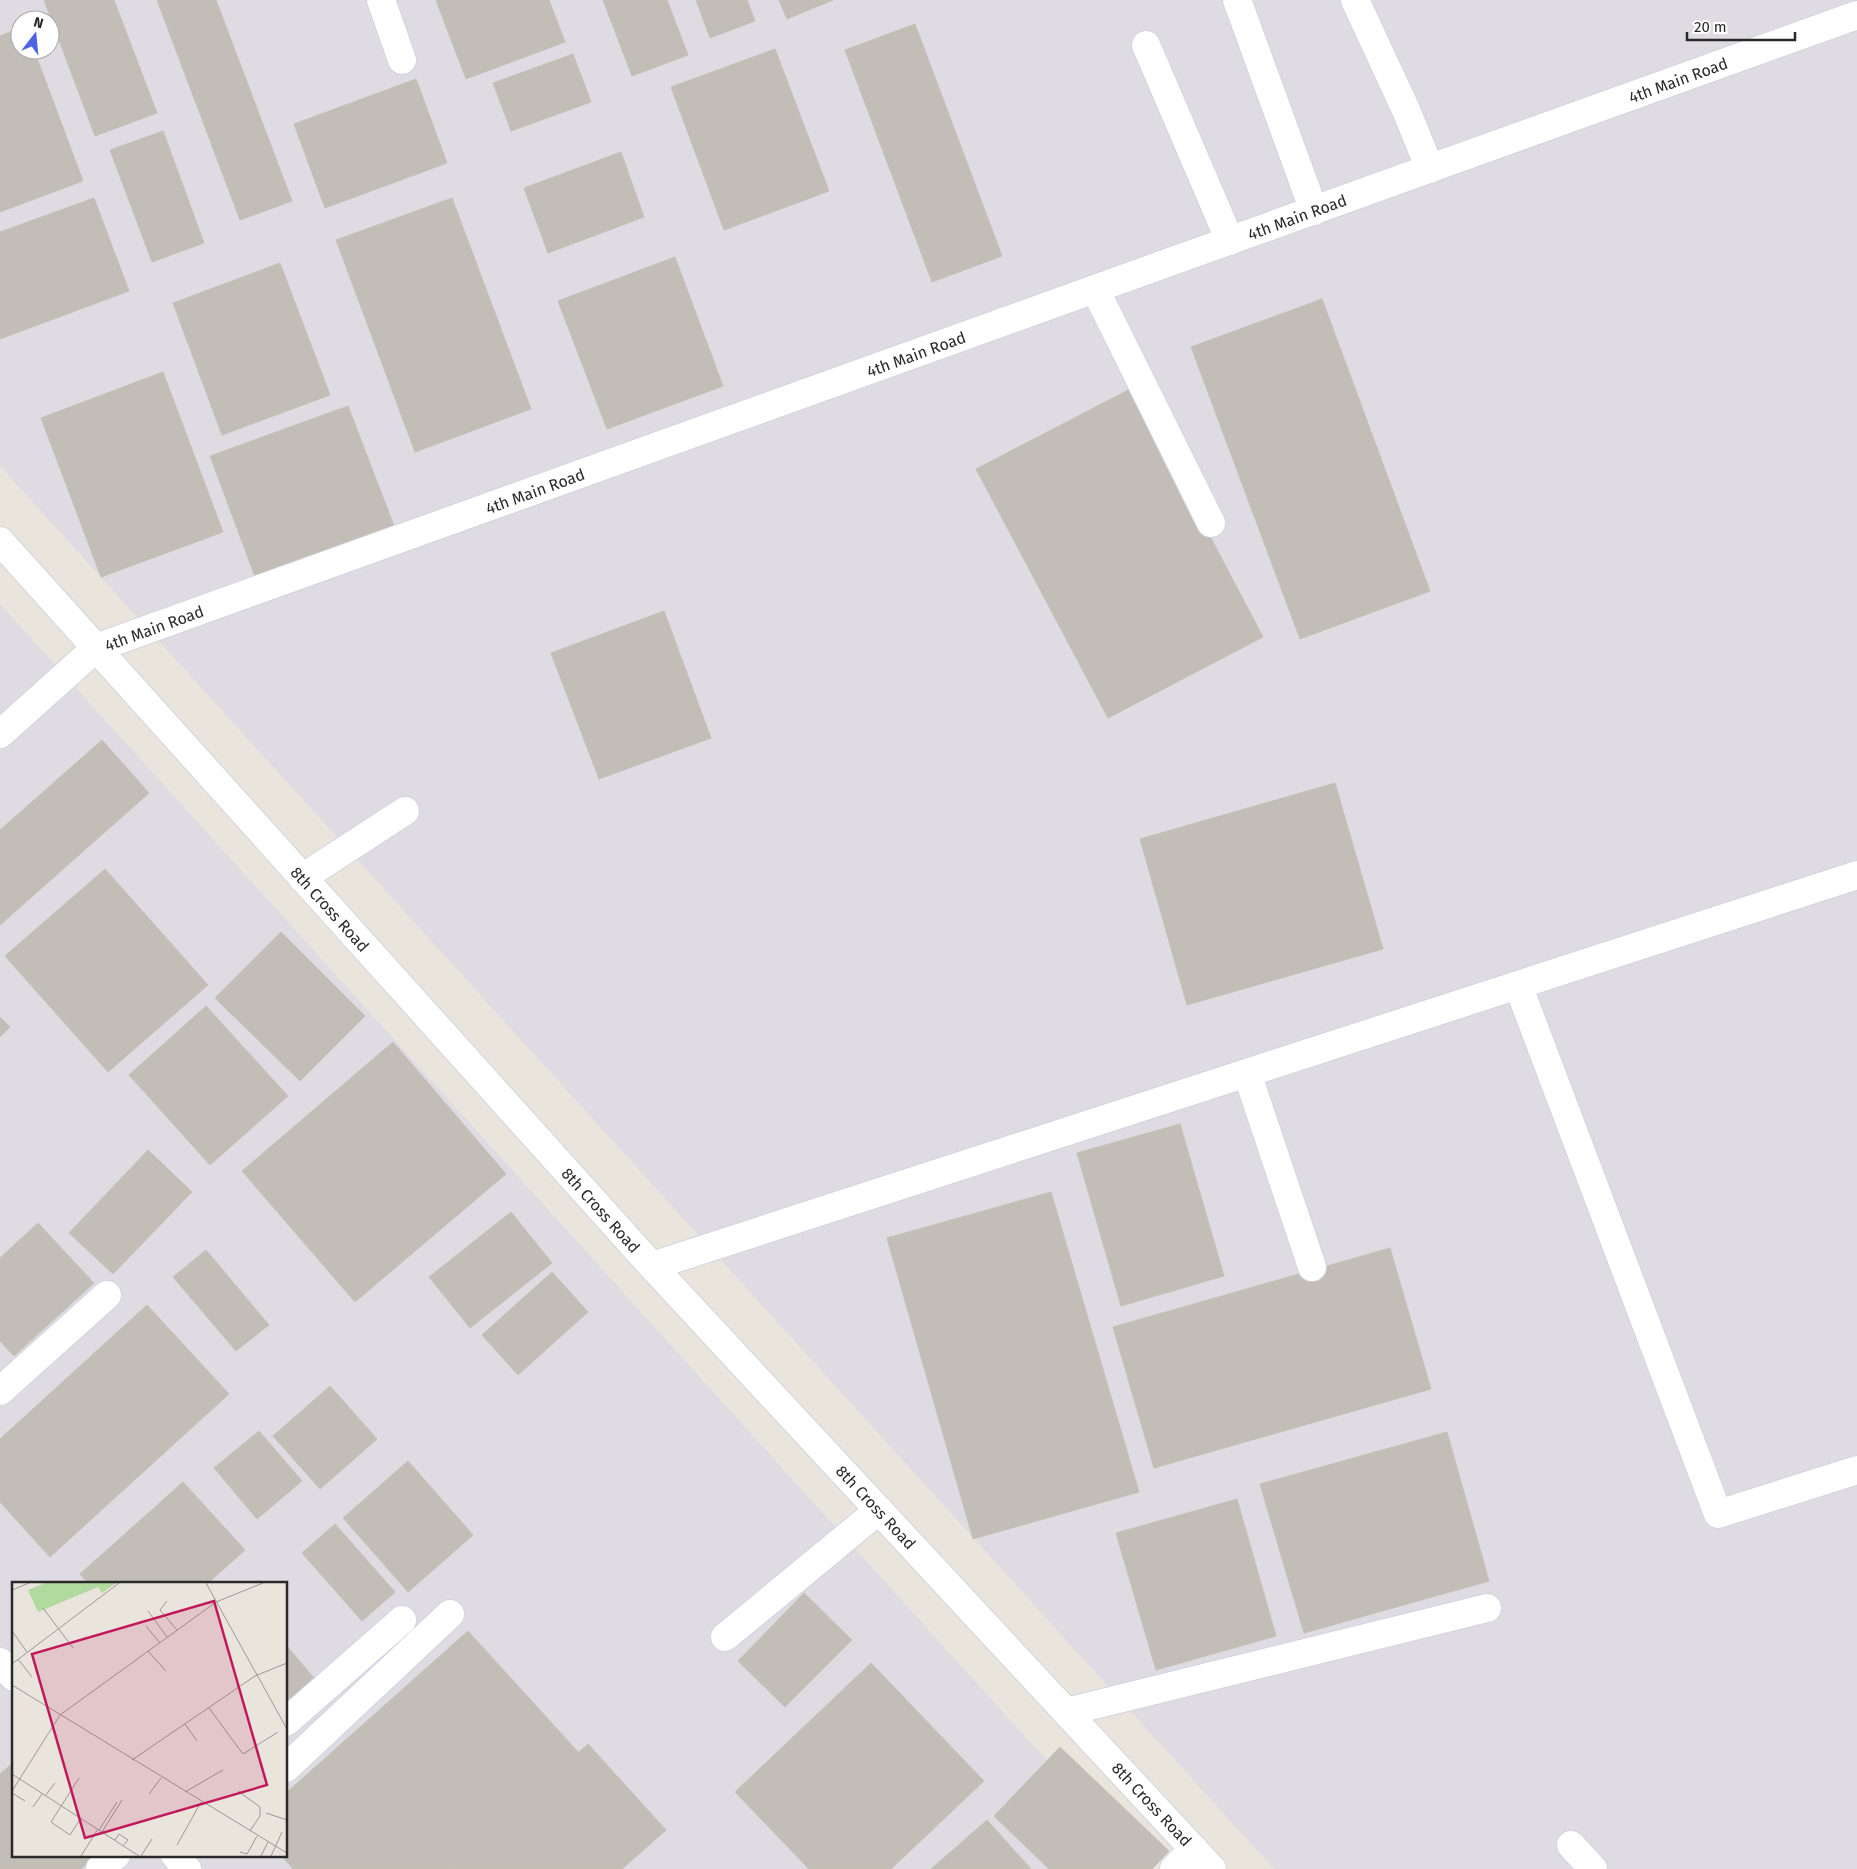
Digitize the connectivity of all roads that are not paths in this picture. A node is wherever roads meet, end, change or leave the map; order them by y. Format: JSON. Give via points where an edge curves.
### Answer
{"nodes":[{"id":1,"x":382,"y":0,"type":"edge"},
{"id":2,"x":1237,"y":0,"type":"edge"},
{"id":3,"x":1355,"y":0,"type":"edge"},
{"id":4,"x":1857,"y":15,"type":"edge"},
{"id":5,"x":1146,"y":45,"type":"dead end"},
{"id":6,"x":402,"y":60,"type":"dead end"},
{"id":7,"x":1430,"y":169,"type":"junction"},
{"id":8,"x":1314,"y":210,"type":"junction"},
{"id":9,"x":1230,"y":241,"type":"junction"},
{"id":10,"x":1095,"y":289,"type":"junction"},
{"id":11,"x":1211,"y":523,"type":"dead end"},
{"id":12,"x":0,"y":542,"type":"edge"},
{"id":13,"x":96,"y":648,"type":"junction"},
{"id":14,"x":0,"y":734,"type":"edge"},
{"id":15,"x":405,"y":811,"type":"dead end"},
{"id":16,"x":1857,"y":875,"type":"edge"},
{"id":17,"x":302,"y":878,"type":"junction"},
{"id":18,"x":1518,"y":985,"type":"junction"},
{"id":19,"x":1247,"y":1073,"type":"junction"},
{"id":20,"x":652,"y":1266,"type":"junction"},
{"id":21,"x":1312,"y":1268,"type":"dead end"},
{"id":22,"x":107,"y":1294,"type":"dead end"},
{"id":23,"x":0,"y":1391,"type":"edge"},
{"id":24,"x":1857,"y":1470,"type":"edge"},
{"id":25,"x":879,"y":1510,"type":"junction"},
{"id":26,"x":1487,"y":1608,"type":"dead end"},
{"id":27,"x":450,"y":1614,"type":"dead end"},
{"id":28,"x":402,"y":1620,"type":"dead end"},
{"id":29,"x":725,"y":1638,"type":"dead end"},
{"id":30,"x":0,"y":1662,"type":"edge"},
{"id":31,"x":12,"y":1676,"type":"edge"},
{"id":32,"x":12,"y":1680,"type":"edge"},
{"id":33,"x":0,"y":1691,"type":"edge"},
{"id":34,"x":1066,"y":1712,"type":"junction"},
{"id":35,"x":288,"y":1720,"type":"edge"},
{"id":36,"x":288,"y":1766,"type":"edge"},
{"id":37,"x":1571,"y":1846,"type":"dead end"},
{"id":38,"x":1194,"y":1849,"type":"junction"},
{"id":39,"x":115,"y":1856,"type":"edge"},
{"id":40,"x":100,"y":1869,"type":"edge"},
{"id":41,"x":1174,"y":1869,"type":"edge"},
{"id":42,"x":1212,"y":1869,"type":"edge"},
{"id":43,"x":1592,"y":1869,"type":"edge"}],
"edges":[{"from":1,"to":6,"type":"street"},
{"from":2,"to":8,"type":"street"},
{"from":3,"to":7,"type":"street"},
{"from":4,"to":7,"type":"street","name":"4th Main Road"},
{"from":5,"to":9,"type":"street"},
{"from":7,"to":8,"type":"street","name":"4th Main Road"},
{"from":8,"to":9,"type":"street","name":"4th Main Road"},
{"from":9,"to":10,"type":"street","name":"4th Main Road"},
{"from":10,"to":11,"type":"street"},
{"from":10,"to":13,"type":"street","name":"4th Main Road"},
{"from":12,"to":13,"type":"street","name":"8th Cross Road"},
{"from":13,"to":14,"type":"street","name":"4th Main Road"},
{"from":13,"to":17,"type":"street","name":"8th Cross Road"},
{"from":15,"to":17,"type":"street"},
{"from":16,"to":18,"type":"street"},
{"from":17,"to":20,"type":"street","name":"8th Cross Road"},
{"from":18,"to":19,"type":"street"},
{"from":18,"to":24,"type":"street","via":[[1718,1514]]},
{"from":19,"to":20,"type":"street"},
{"from":19,"to":21,"type":"street"},
{"from":20,"to":25,"type":"street","name":"8th Cross Road"},
{"from":22,"to":23,"type":"street"},
{"from":25,"to":29,"type":"street"},
{"from":25,"to":34,"type":"street","name":"8th Cross Road"},
{"from":26,"to":34,"type":"street"},
{"from":27,"to":36,"type":"street"},
{"from":28,"to":35,"type":"street"},
{"from":30,"to":31,"type":"street"},
{"from":32,"to":33,"type":"street"},
{"from":34,"to":38,"type":"street","name":"8th Cross Road"},
{"from":37,"to":43,"type":"street"},
{"from":38,"to":41,"type":"street"},
{"from":38,"to":42,"type":"street","name":"8th Cross Road"},
{"from":39,"to":40,"type":"street"}]}
